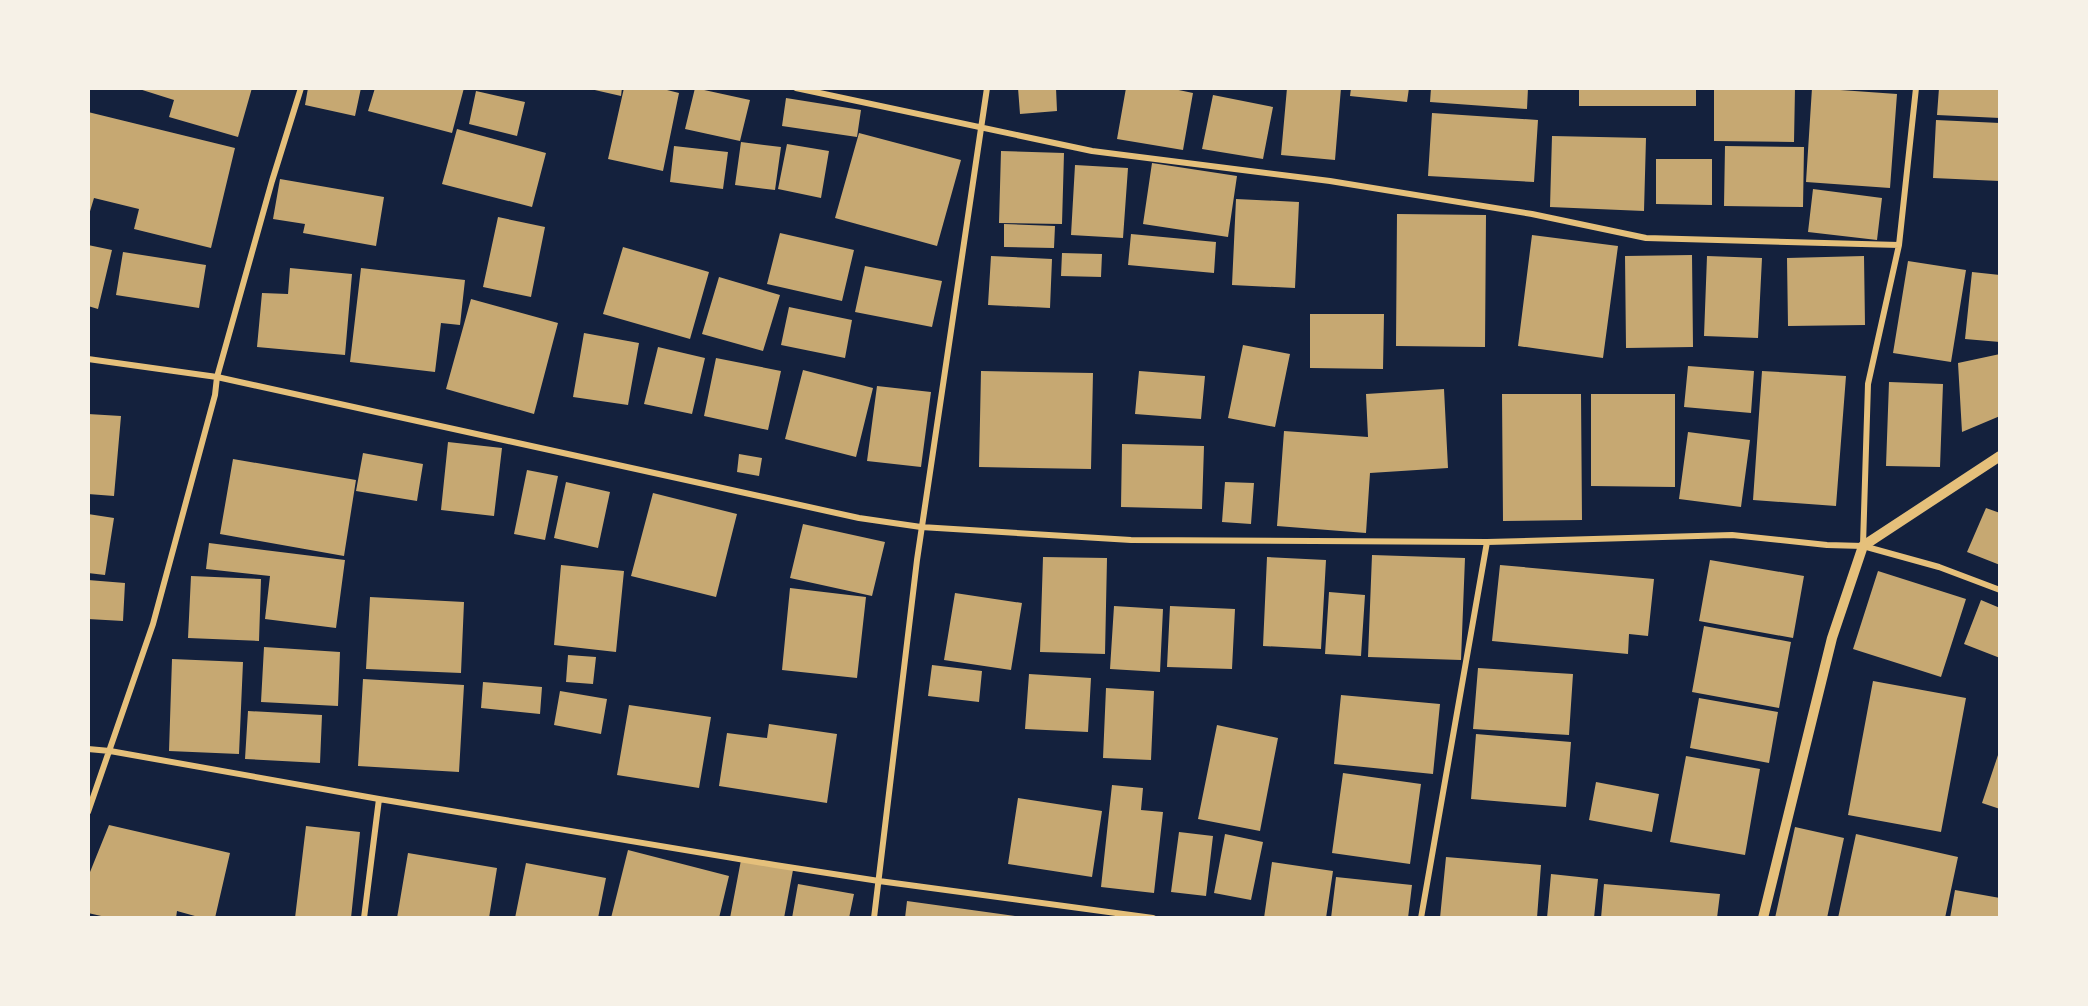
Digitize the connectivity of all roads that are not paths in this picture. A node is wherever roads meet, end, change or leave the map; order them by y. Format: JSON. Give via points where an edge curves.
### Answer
{"nodes":[{"id":1,"x":300,"y":88,"type":"edge"},
{"id":2,"x":796,"y":88,"type":"edge"},
{"id":3,"x":987,"y":88,"type":"edge"},
{"id":4,"x":1916,"y":88,"type":"edge"},
{"id":5,"x":981,"y":129,"type":"junction"},
{"id":6,"x":1899,"y":245,"type":"junction"},
{"id":7,"x":88,"y":359,"type":"edge"},
{"id":8,"x":217,"y":377,"type":"junction"},
{"id":9,"x":2000,"y":456,"type":"edge"},
{"id":10,"x":921,"y":527,"type":"junction"},
{"id":11,"x":1487,"y":542,"type":"junction"},
{"id":12,"x":1863,"y":546,"type":"junction"},
{"id":13,"x":2000,"y":590,"type":"edge"},
{"id":14,"x":88,"y":749,"type":"edge"},
{"id":15,"x":110,"y":752,"type":"junction"},
{"id":16,"x":379,"y":799,"type":"junction"},
{"id":17,"x":88,"y":812,"type":"edge"},
{"id":18,"x":879,"y":881,"type":"junction"},
{"id":19,"x":364,"y":918,"type":"edge"},
{"id":20,"x":874,"y":918,"type":"edge"},
{"id":21,"x":1153,"y":918,"type":"edge"},
{"id":22,"x":1420,"y":918,"type":"edge"},
{"id":23,"x":1763,"y":918,"type":"edge"}],
"edges":[{"from":1,"to":8,"type":"street"},
{"from":2,"to":5,"type":"street"},
{"from":3,"to":5,"type":"street"},
{"from":4,"to":6,"type":"street"},
{"from":5,"to":6,"type":"street","via":[[1092,151],[1330,181],[1532,214],[1646,238]]},
{"from":5,"to":10,"type":"street"},
{"from":6,"to":12,"type":"street","via":[[1868,384]]},
{"from":7,"to":8,"type":"street"},
{"from":8,"to":10,"type":"street","via":[[859,518]]},
{"from":8,"to":15,"type":"street","via":[[153,624]]},
{"from":9,"to":12,"type":"street"},
{"from":10,"to":11,"type":"street","via":[[1131,540]]},
{"from":10,"to":18,"type":"street"},
{"from":11,"to":12,"type":"street","via":[[1732,535]]},
{"from":11,"to":22,"type":"street"},
{"from":12,"to":13,"type":"street","via":[[1939,567]]},
{"from":12,"to":23,"type":"street","via":[[1832,638]]},
{"from":14,"to":15,"type":"street"},
{"from":15,"to":16,"type":"street"},
{"from":15,"to":17,"type":"street"},
{"from":16,"to":18,"type":"street"},
{"from":16,"to":19,"type":"street"},
{"from":18,"to":20,"type":"street"},
{"from":18,"to":21,"type":"street"}]}
